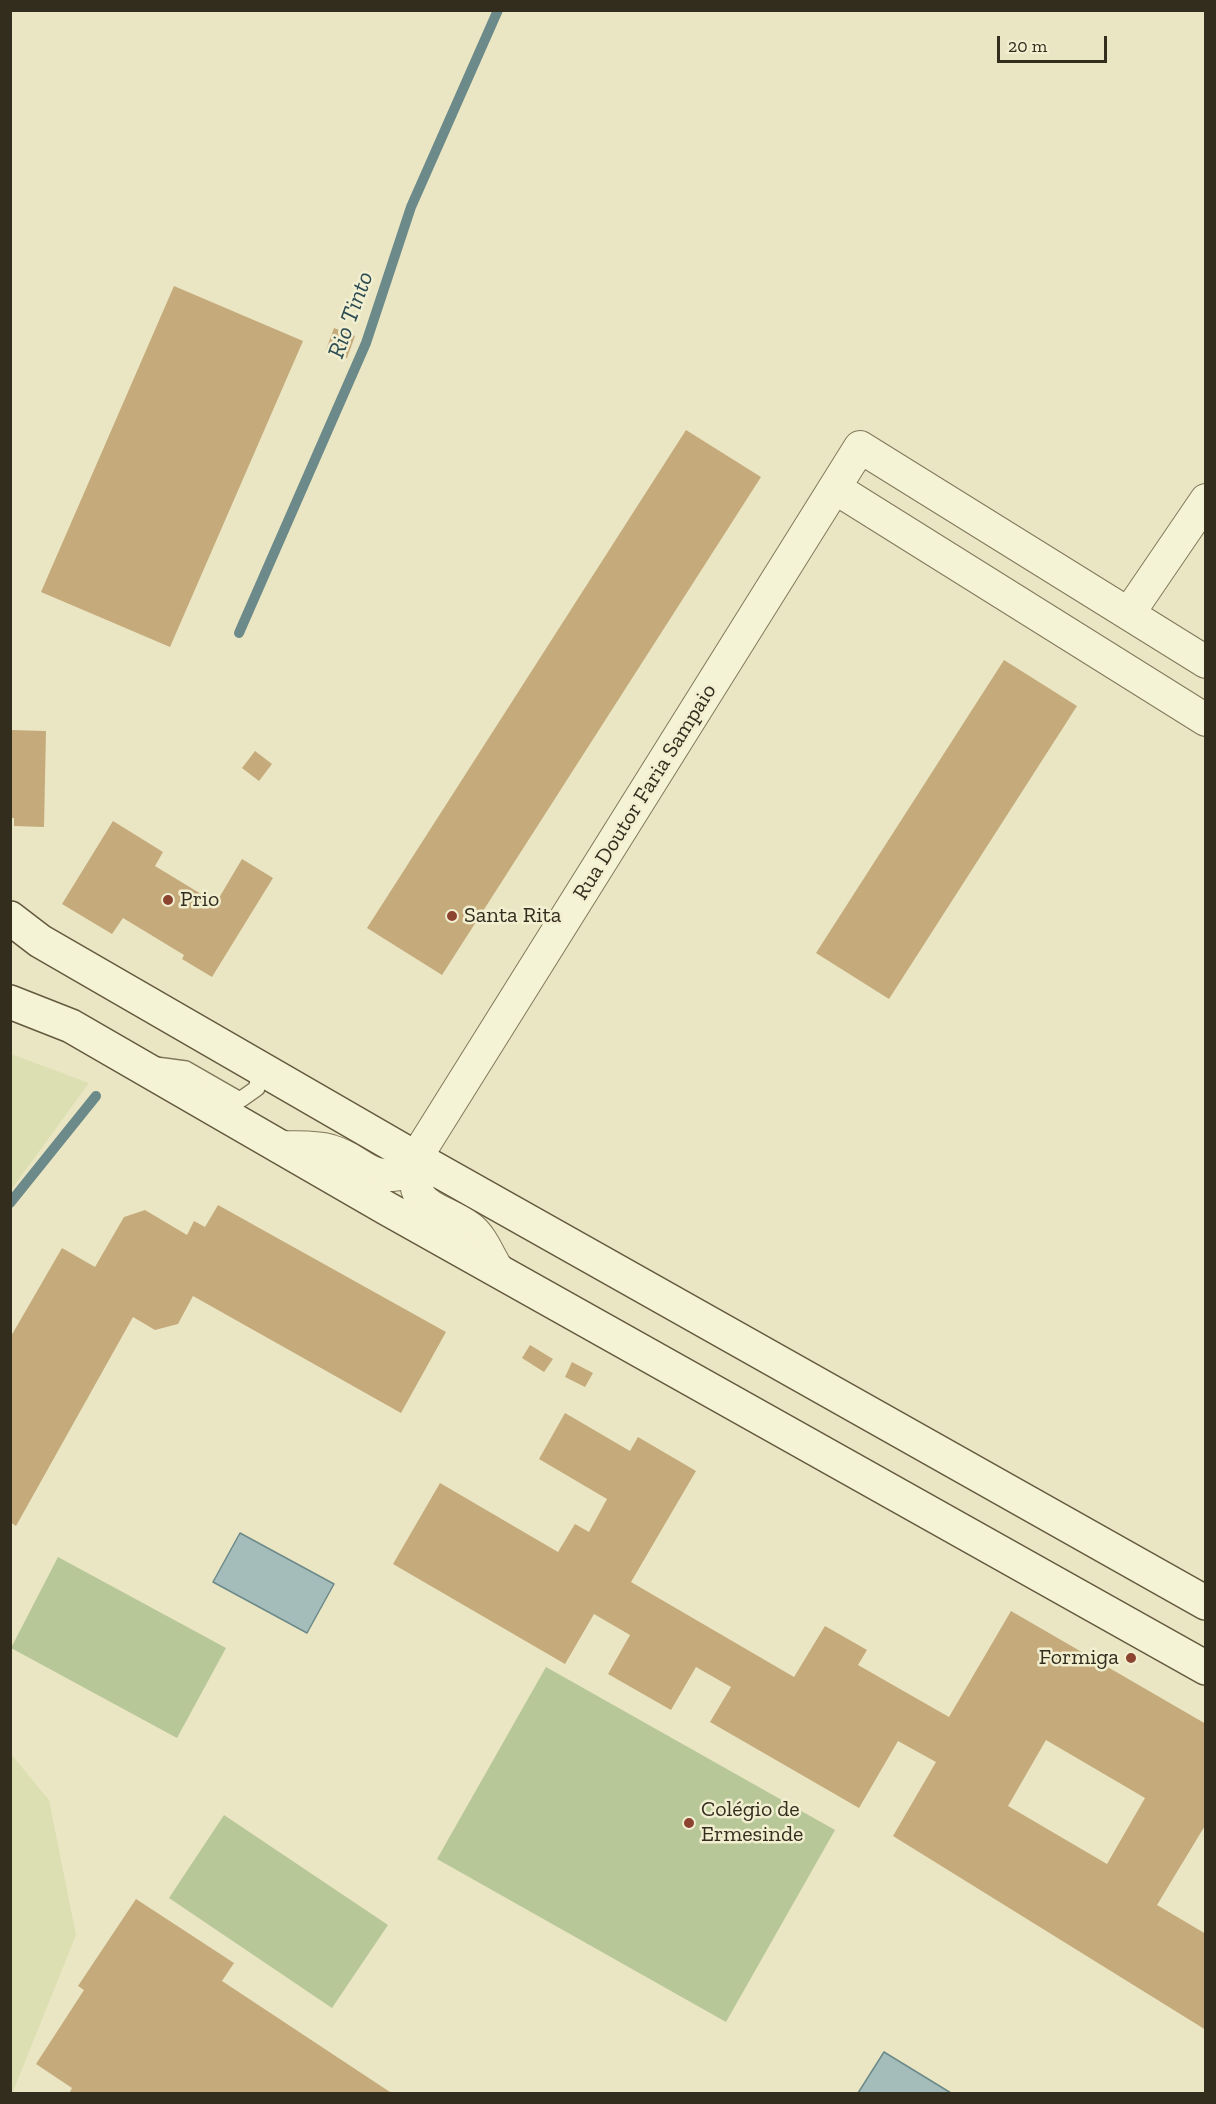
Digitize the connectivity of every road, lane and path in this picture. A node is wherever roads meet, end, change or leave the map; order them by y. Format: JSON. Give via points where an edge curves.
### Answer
{"nodes":[{"id":1,"x":835,"y":488,"type":"junction"},
{"id":2,"x":1206,"y":500,"type":"edge"},
{"id":3,"x":1130,"y":613,"type":"junction"},
{"id":4,"x":1206,"y":662,"type":"edge"},
{"id":5,"x":1206,"y":720,"type":"edge"},
{"id":6,"x":10,"y":918,"type":"edge"},
{"id":7,"x":10,"y":1002,"type":"edge"},
{"id":8,"x":135,"y":1063,"type":"junction"},
{"id":9,"x":259,"y":1067,"type":"junction"},
{"id":10,"x":280,"y":1147,"type":"junction"},
{"id":11,"x":418,"y":1158,"type":"junction"},
{"id":12,"x":496,"y":1267,"type":"junction"},
{"id":13,"x":1206,"y":1604,"type":"edge"},
{"id":14,"x":1206,"y":1668,"type":"edge"}],
"edges":[{"from":1,"to":3,"type":"street","name":"Rua Doutor Faria Sampaio","via":[[860,447]]},
{"from":1,"to":5,"type":"street"},
{"from":1,"to":11,"type":"street","name":"Rua Doutor Faria Sampaio"},
{"from":2,"to":3,"type":"street"},
{"from":3,"to":4,"type":"street","name":"Rua Doutor Faria Sampaio"},
{"from":6,"to":9,"type":"main road","via":[[40,941]]},
{"from":7,"to":8,"type":"main road","via":[[71,1026]]},
{"from":8,"to":9,"type":"lane","via":[[186,1069],[240,1100],[257,1088]]},
{"from":8,"to":10,"type":"main road"},
{"from":9,"to":11,"type":"main road"},
{"from":10,"to":11,"type":"street","via":[[331,1150],[373,1175],[391,1177],[407,1172]]},
{"from":10,"to":12,"type":"main road"},
{"from":11,"to":12,"type":"street","via":[[416,1191],[425,1202],[472,1229]]},
{"from":11,"to":13,"type":"main road"},
{"from":12,"to":14,"type":"main road"}]}
